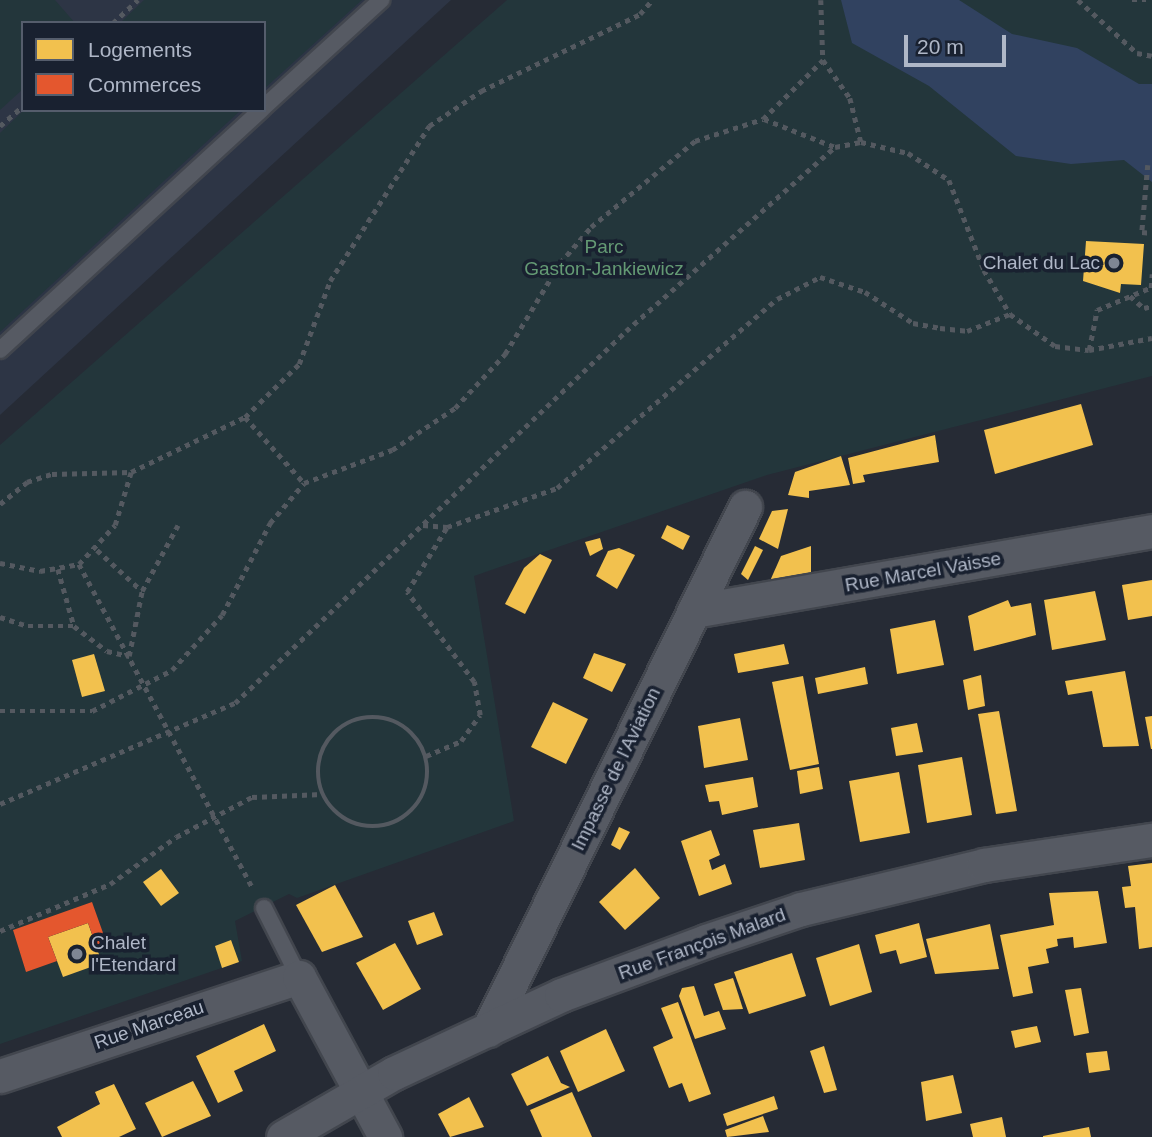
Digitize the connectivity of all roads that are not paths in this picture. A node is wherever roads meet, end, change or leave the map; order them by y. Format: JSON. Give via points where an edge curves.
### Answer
{"nodes":[{"id":1,"x":381,"y":0,"type":"edge"},
{"id":2,"x":266,"y":106,"type":"edge"},
{"id":3,"x":260,"y":112,"type":"edge"},
{"id":4,"x":0,"y":350,"type":"edge"},
{"id":5,"x":746,"y":508,"type":"dead end"},
{"id":6,"x":1152,"y":531,"type":"edge"},
{"id":7,"x":694,"y":611,"type":"junction"},
{"id":8,"x":1152,"y":840,"type":"edge"},
{"id":9,"x":264,"y":908,"type":"road end"},
{"id":10,"x":299,"y":977,"type":"junction"},
{"id":11,"x":488,"y":1030,"type":"junction"},
{"id":12,"x":0,"y":1076,"type":"edge"},
{"id":13,"x":361,"y":1091,"type":"junction"},
{"id":14,"x":283,"y":1137,"type":"edge"},
{"id":15,"x":385,"y":1137,"type":"edge"}],
"edges":[{"from":1,"to":2,"type":"lane"},
{"from":3,"to":4,"type":"lane"},
{"from":5,"to":7,"type":"street","name":"Impasse de l'Aviation"},
{"from":6,"to":7,"type":"street","name":"Rue Marcel Vaisse"},
{"from":7,"to":11,"type":"street","name":"Impasse de l'Aviation"},
{"from":8,"to":11,"type":"street","name":"Rue François Malard","via":[[984,865],[801,909],[561,995]]},
{"from":9,"to":10,"type":"lane"},
{"from":10,"to":12,"type":"street","name":"Rue Marceau"},
{"from":10,"to":13,"type":"street"},
{"from":11,"to":13,"type":"street","name":"Rue François Malard"},
{"from":13,"to":14,"type":"street","name":"Rue François Malard"},
{"from":13,"to":15,"type":"street"}]}
